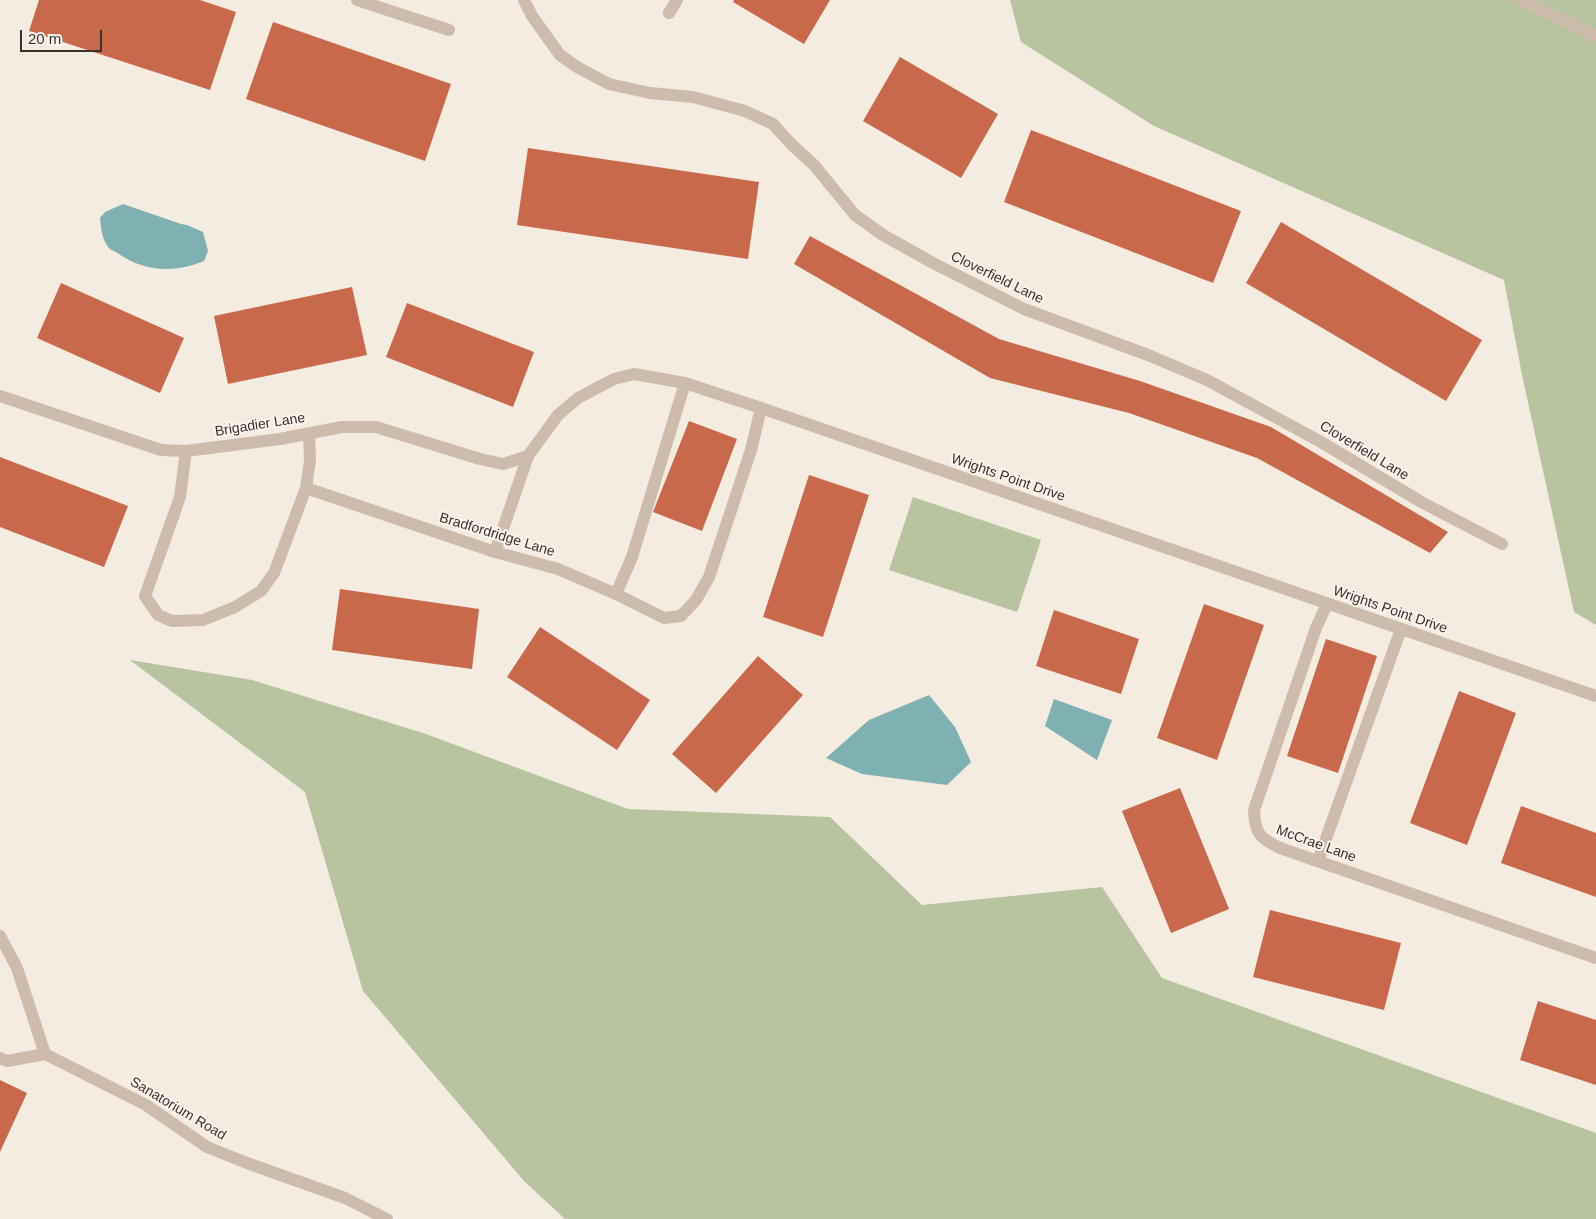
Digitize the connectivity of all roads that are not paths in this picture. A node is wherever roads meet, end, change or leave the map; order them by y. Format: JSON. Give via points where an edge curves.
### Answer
{"nodes":[{"id":1,"x":357,"y":0,"type":"edge"},
{"id":2,"x":524,"y":0,"type":"edge"},
{"id":3,"x":677,"y":0,"type":"edge"},
{"id":4,"x":1520,"y":0,"type":"edge"},
{"id":5,"x":669,"y":13,"type":"dead end"},
{"id":6,"x":449,"y":30,"type":"dead end"},
{"id":7,"x":1596,"y":36,"type":"edge"},
{"id":8,"x":685,"y":383,"type":"junction"},
{"id":9,"x":0,"y":396,"type":"edge"},
{"id":10,"x":761,"y":408,"type":"junction"},
{"id":11,"x":309,"y":433,"type":"junction"},
{"id":12,"x":186,"y":451,"type":"junction"},
{"id":13,"x":528,"y":456,"type":"junction"},
{"id":14,"x":306,"y":488,"type":"junction"},
{"id":15,"x":1502,"y":544,"type":"dead end"},
{"id":16,"x":495,"y":552,"type":"junction"},
{"id":17,"x":616,"y":594,"type":"junction"},
{"id":18,"x":1327,"y":604,"type":"junction"},
{"id":19,"x":1401,"y":629,"type":"junction"},
{"id":20,"x":1596,"y":696,"type":"edge"},
{"id":21,"x":1318,"y":861,"type":"junction"},
{"id":22,"x":0,"y":936,"type":"edge"},
{"id":23,"x":1596,"y":958,"type":"edge"},
{"id":24,"x":45,"y":1054,"type":"junction"},
{"id":25,"x":0,"y":1058,"type":"edge"},
{"id":26,"x":386,"y":1219,"type":"edge"}],
"edges":[{"from":1,"to":6,"type":"street"},
{"from":2,"to":15,"type":"street","name":"Cloverfield Lane","via":[[560,55],[577,67],[609,84],[650,93],[693,97],[745,110],[773,124],[814,164],[855,214],[883,235],[1024,309],[1207,380],[1321,442],[1423,503]]},
{"from":3,"to":5,"type":"street"},
{"from":4,"to":7,"type":"street"},
{"from":8,"to":10,"type":"street","name":"Wrights Point Drive"},
{"from":8,"to":13,"type":"street","name":"Wrights Point Drive","via":[[634,374],[614,379],[578,398],[558,415]]},
{"from":8,"to":17,"type":"street","via":[[632,557]]},
{"from":9,"to":12,"type":"street","name":"Brigadier Lane","via":[[161,450]]},
{"from":10,"to":17,"type":"street","name":"Bradfordridge Lane","via":[[708,576],[696,600],[681,616],[664,618]]},
{"from":10,"to":18,"type":"street","name":"Wrights Point Drive"},
{"from":11,"to":12,"type":"street","name":"Brigadier Lane"},
{"from":11,"to":13,"type":"street","name":"Brigadier Lane","via":[[376,427],[503,464]]},
{"from":11,"to":14,"type":"street"},
{"from":12,"to":14,"type":"street","via":[[180,497],[145,596],[158,615],[172,621],[203,620],[235,607],[261,591],[274,574]]},
{"from":13,"to":16,"type":"street","name":"Wrights Point Drive"},
{"from":14,"to":16,"type":"street","name":"Bradfordridge Lane"},
{"from":16,"to":17,"type":"street","name":"Bradfordridge Lane","via":[[558,569]]},
{"from":18,"to":19,"type":"street","name":"Wrights Point Drive"},
{"from":18,"to":21,"type":"street","name":"McCrae Lane","via":[[1254,810],[1255,825],[1264,840]]},
{"from":19,"to":20,"type":"street","name":"Wrights Point Drive"},
{"from":19,"to":21,"type":"street"},
{"from":21,"to":23,"type":"street","name":"McCrae Lane"},
{"from":22,"to":24,"type":"street","via":[[17,968]]},
{"from":24,"to":25,"type":"street","via":[[8,1061]]},
{"from":24,"to":26,"type":"street","name":"Sanatorium Road","via":[[146,1105],[207,1147],[346,1198]]}]}
